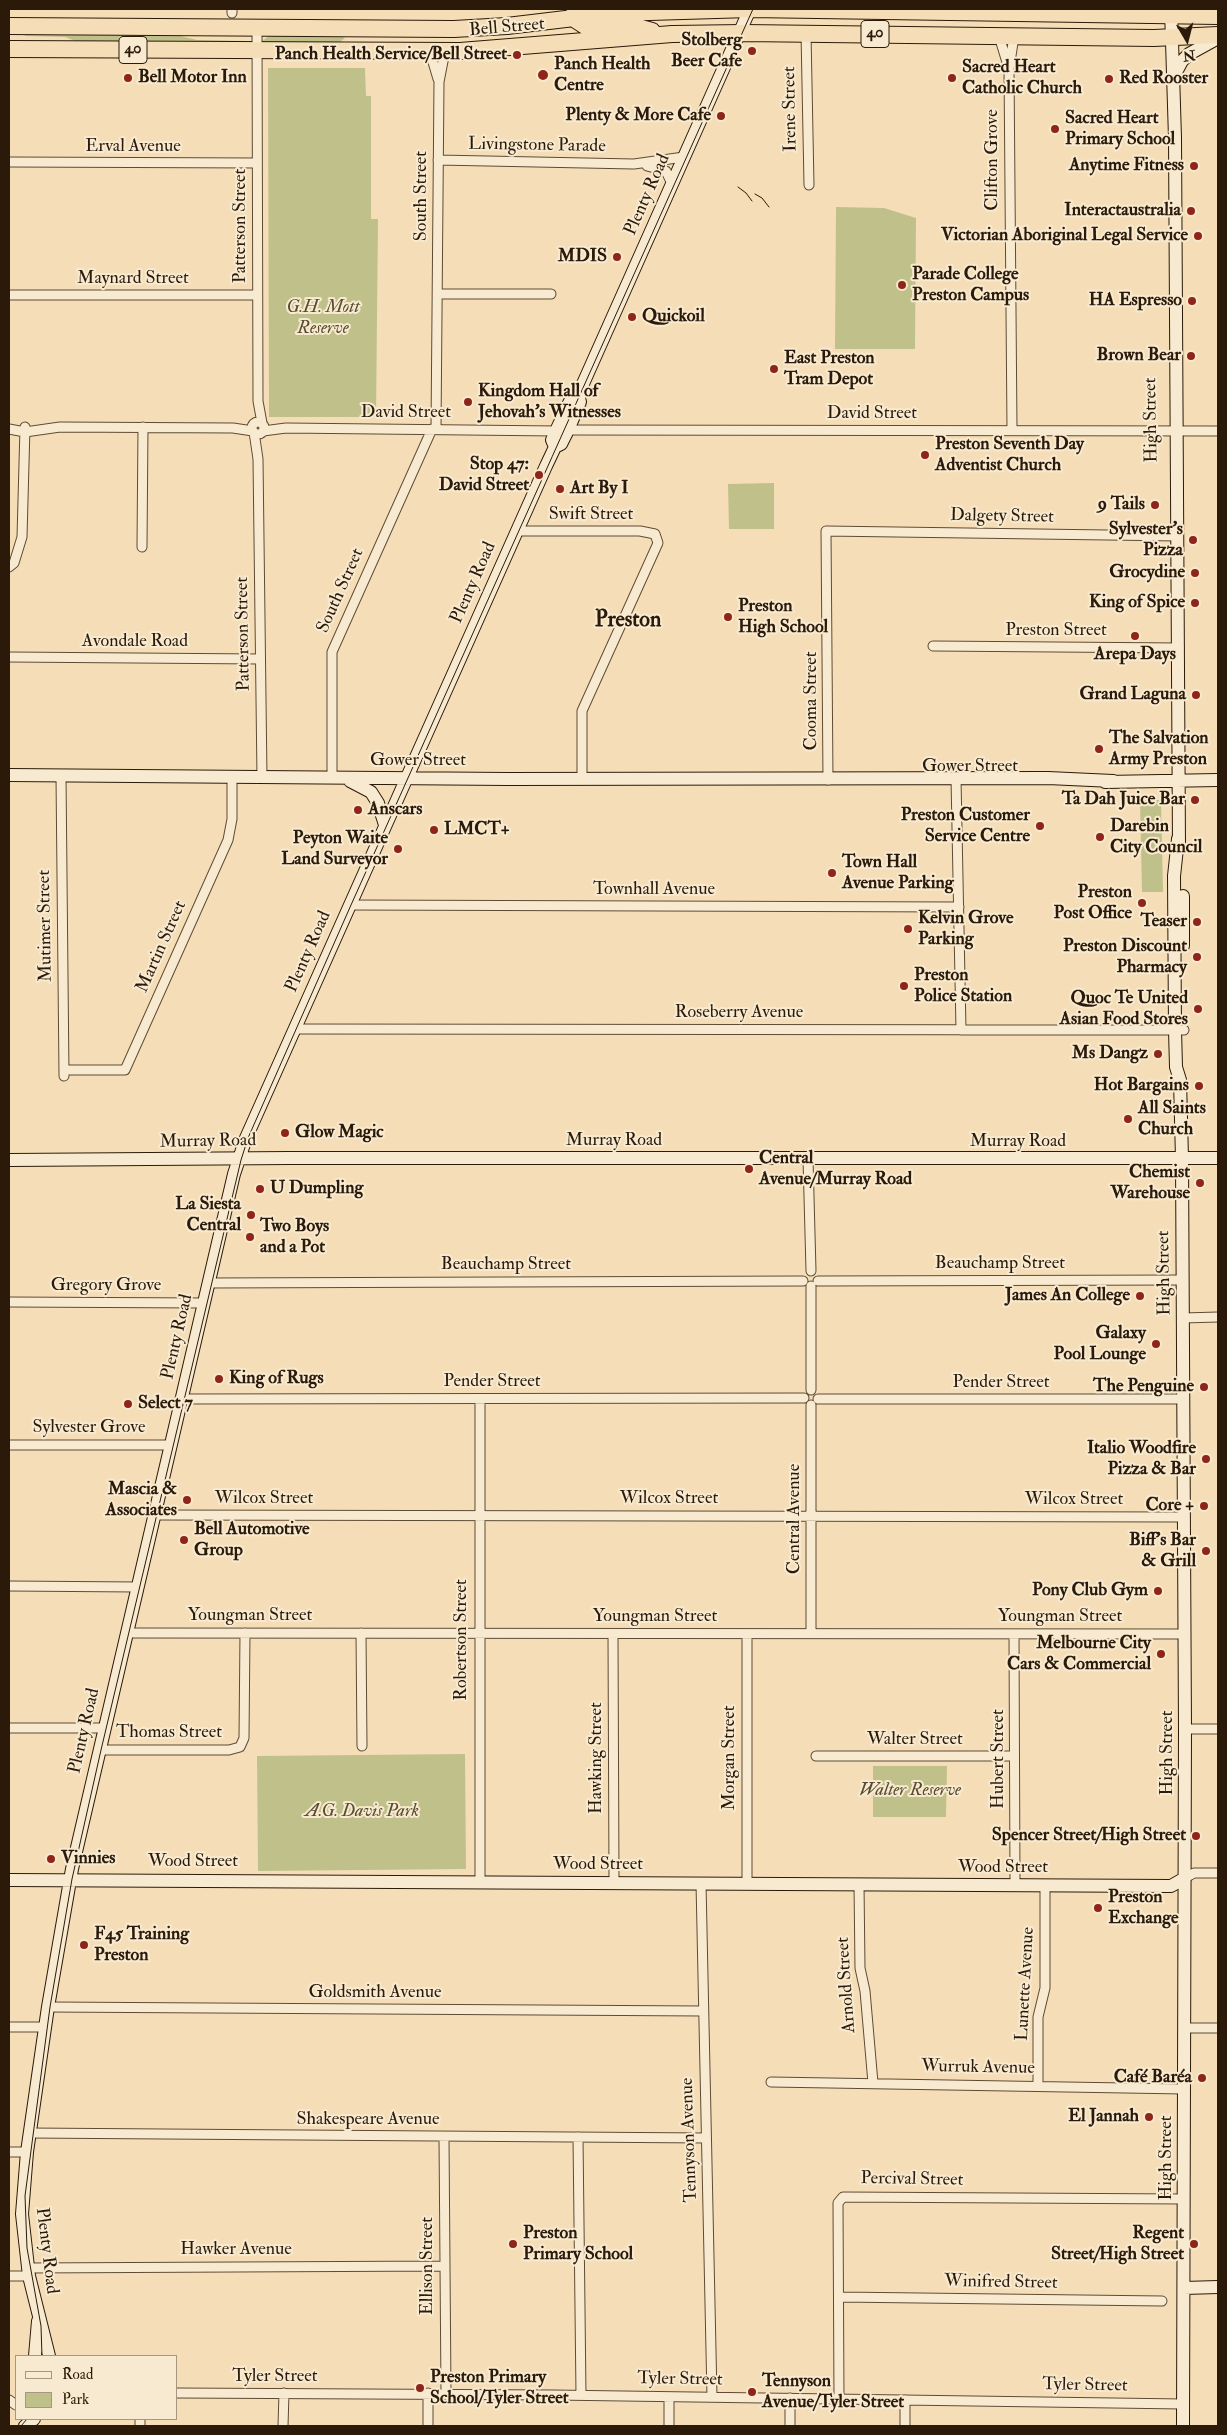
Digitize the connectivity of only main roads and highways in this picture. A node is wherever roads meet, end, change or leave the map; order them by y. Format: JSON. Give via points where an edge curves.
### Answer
{"nodes":[{"id":1,"x":750,"y":9,"type":"edge"},
{"id":2,"x":1172,"y":12,"type":"edge"},
{"id":3,"x":577,"y":15,"type":"edge"},
{"id":4,"x":1218,"y":16,"type":"edge"},
{"id":5,"x":9,"y":26,"type":"edge"},
{"id":6,"x":740,"y":33,"type":"junction"},
{"id":7,"x":661,"y":34,"type":"junction"},
{"id":8,"x":1218,"y":37,"type":"edge"},
{"id":9,"x":1172,"y":38,"type":"junction"},
{"id":10,"x":554,"y":44,"type":"junction"},
{"id":11,"x":9,"y":49,"type":"edge"},
{"id":12,"x":1173,"y":78,"type":"junction"},
{"id":13,"x":9,"y":775,"type":"edge"},
{"id":14,"x":337,"y":778,"type":"junction"},
{"id":15,"x":406,"y":778,"type":"junction"},
{"id":16,"x":1177,"y":780,"type":"junction"},
{"id":17,"x":1218,"y":780,"type":"edge"},
{"id":18,"x":385,"y":825,"type":"junction"},
{"id":19,"x":1218,"y":1158,"type":"edge"},
{"id":20,"x":9,"y":1160,"type":"edge"},
{"id":21,"x":238,"y":1160,"type":"junction"},
{"id":22,"x":1182,"y":1160,"type":"junction"},
{"id":23,"x":1185,"y":1878,"type":"junction"},
{"id":24,"x":9,"y":1880,"type":"edge"},
{"id":25,"x":70,"y":1880,"type":"junction"},
{"id":26,"x":1218,"y":2287,"type":"edge"},
{"id":27,"x":1184,"y":2288,"type":"junction"},
{"id":28,"x":38,"y":2318,"type":"junction"},
{"id":29,"x":35,"y":2355,"type":"edge"},
{"id":30,"x":49,"y":2355,"type":"edge"},
{"id":31,"x":1183,"y":2426,"type":"edge"}],
"edges":[{"from":1,"to":2,"type":"highway","name":"Bell Street","number":"40"},
{"from":1,"to":3,"type":"highway","name":"Bell Street","number":"40"},
{"from":1,"to":6,"type":"main road","name":"Plenty Road"},
{"from":2,"to":4,"type":"highway","name":"Bell Street","number":"40"},
{"from":2,"to":9,"type":"main road","name":"High Street"},
{"from":3,"to":5,"type":"highway","name":"Bell Street","number":"40","via":[[507,26],[454,29]]},
{"from":3,"to":7,"type":"highway","via":[[593,27],[642,27]]},
{"from":3,"to":10,"type":"highway"},
{"from":6,"to":7,"type":"highway","name":"Bell Street","number":"40"},
{"from":6,"to":9,"type":"highway","name":"Bell Street","number":"40"},
{"from":6,"to":15,"type":"main road","name":"Plenty Road","via":[[578,395],[580,402],[562,430],[561,444],[554,447]]},
{"from":7,"to":10,"type":"highway","name":"Bell Street","number":"40"},
{"from":8,"to":9,"type":"highway","name":"Bell Street","number":"40"},
{"from":8,"to":12,"type":"main road","via":[[1189,54]]},
{"from":9,"to":12,"type":"main road","name":"High Street"},
{"from":10,"to":11,"type":"highway","name":"Bell Street","number":"40","via":[[438,52]]},
{"from":12,"to":16,"type":"main road","name":"High Street","via":[[1175,648],[1180,708],[1176,736]]},
{"from":13,"to":14,"type":"main road","name":"Gower Street"},
{"from":14,"to":15,"type":"main road","name":"Gower Street"},
{"from":14,"to":18,"type":"main road","via":[[359,784],[371,792]]},
{"from":15,"to":16,"type":"main road","name":"Gower Street","via":[[828,780],[843,784],[956,781],[1073,785]]},
{"from":15,"to":18,"type":"main road","name":"Plenty Road"},
{"from":16,"to":17,"type":"main road","name":"Gower Street"},
{"from":16,"to":22,"type":"main road","name":"High Street","via":[[1178,839],[1174,876],[1179,1030],[1176,1068],[1180,1080]]},
{"from":18,"to":21,"type":"main road","name":"Plenty Road"},
{"from":19,"to":22,"type":"main road","name":"Murray Road"},
{"from":20,"to":21,"type":"main road","name":"Murray Road"},
{"from":21,"to":22,"type":"main road","name":"Murray Road"},
{"from":21,"to":25,"type":"main road","name":"Plenty Road"},
{"from":22,"to":23,"type":"main road","name":"High Street"},
{"from":23,"to":25,"type":"main road","name":"Wood Street","via":[[1176,1886]]},
{"from":23,"to":27,"type":"main road","name":"High Street"},
{"from":24,"to":25,"type":"main road","name":"Wood Street"},
{"from":25,"to":28,"type":"main road","name":"Plenty Road","via":[[29,2133],[22,2214]]},
{"from":26,"to":27,"type":"main road"},
{"from":27,"to":31,"type":"main road","name":"High Street"},
{"from":28,"to":29,"type":"main road","name":"Plenty Road"},
{"from":28,"to":30,"type":"main road","name":"Plenty Road"}]}
